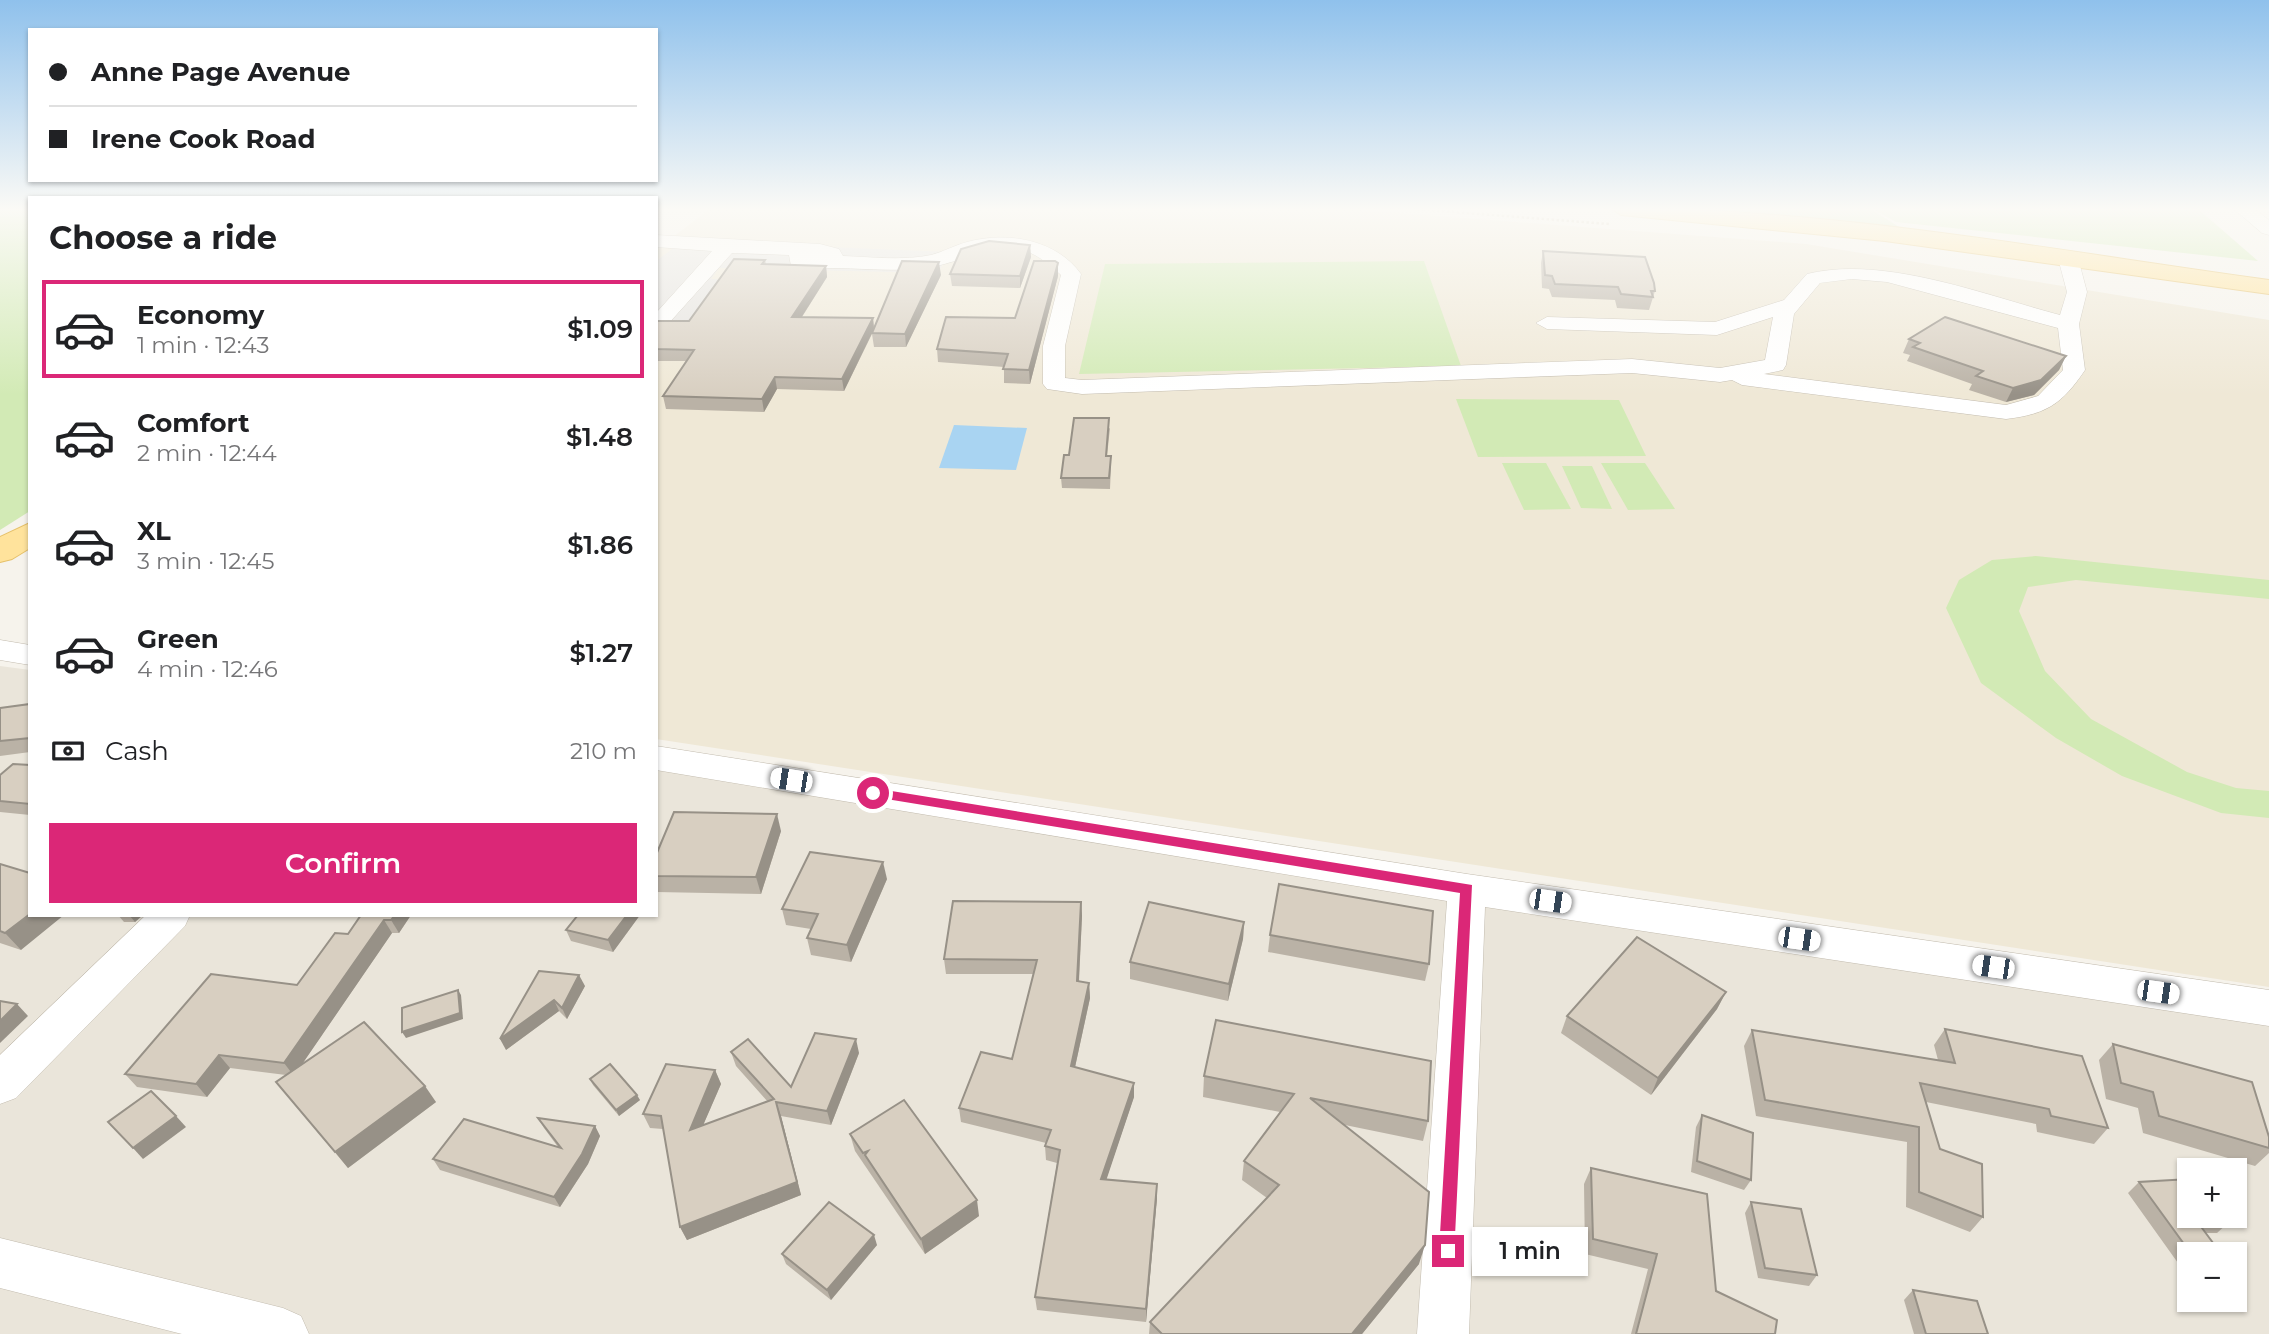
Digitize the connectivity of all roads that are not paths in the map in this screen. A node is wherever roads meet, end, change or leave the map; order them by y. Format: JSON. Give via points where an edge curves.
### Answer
{"nodes":[{"id":1,"x":706,"y":270,"type":"edge"},
{"id":2,"x":1067,"y":270,"type":"edge"},
{"id":3,"x":2071,"y":270,"type":"edge"},
{"id":4,"x":2153,"y":270,"type":"edge"},
{"id":5,"x":2269,"y":287,"type":"edge"},
{"id":6,"x":1789,"y":305,"type":"junction"},
{"id":7,"x":658,"y":320,"type":"edge"},
{"id":8,"x":1547,"y":323,"type":"dead end"},
{"id":9,"x":2068,"y":324,"type":"junction"},
{"id":10,"x":1720,"y":375,"type":"junction"},
{"id":11,"x":28,"y":534,"type":"edge"},
{"id":12,"x":0,"y":552,"type":"edge"},
{"id":13,"x":0,"y":650,"type":"edge"},
{"id":14,"x":28,"y":655,"type":"edge"},
{"id":15,"x":658,"y":758,"type":"edge"},
{"id":16,"x":1467,"y":889,"type":"junction"},
{"id":17,"x":169,"y":917,"type":"edge"},
{"id":18,"x":2269,"y":1009,"type":"edge"},
{"id":19,"x":0,"y":1084,"type":"edge"},
{"id":20,"x":0,"y":1263,"type":"edge"},
{"id":21,"x":283,"y":1334,"type":"edge"},
{"id":22,"x":1443,"y":1334,"type":"edge"}],
"edges":[{"from":1,"to":7,"type":"street"},
{"from":2,"to":10,"type":"street","via":[[1071,274],[1051,364],[1055,384],[1082,387],[1632,366]]},
{"from":3,"to":9,"type":"street","via":[[2077,292]]},
{"from":4,"to":5,"type":"main road"},
{"from":6,"to":8,"type":"street","via":[[1717,330]]},
{"from":6,"to":9,"type":"street","via":[[1814,278],[1852,273],[1888,276]]},
{"from":6,"to":10,"type":"street","via":[[1775,365]]},
{"from":9,"to":10,"type":"street","via":[[2074,370],[2056,395],[2034,410],[2006,412]]},
{"from":11,"to":12,"type":"main road"},
{"from":13,"to":14,"type":"street"},
{"from":15,"to":16,"type":"street"},
{"from":16,"to":18,"type":"street"},
{"from":16,"to":22,"type":"street"},
{"from":17,"to":19,"type":"street"},
{"from":20,"to":21,"type":"street"}]}
